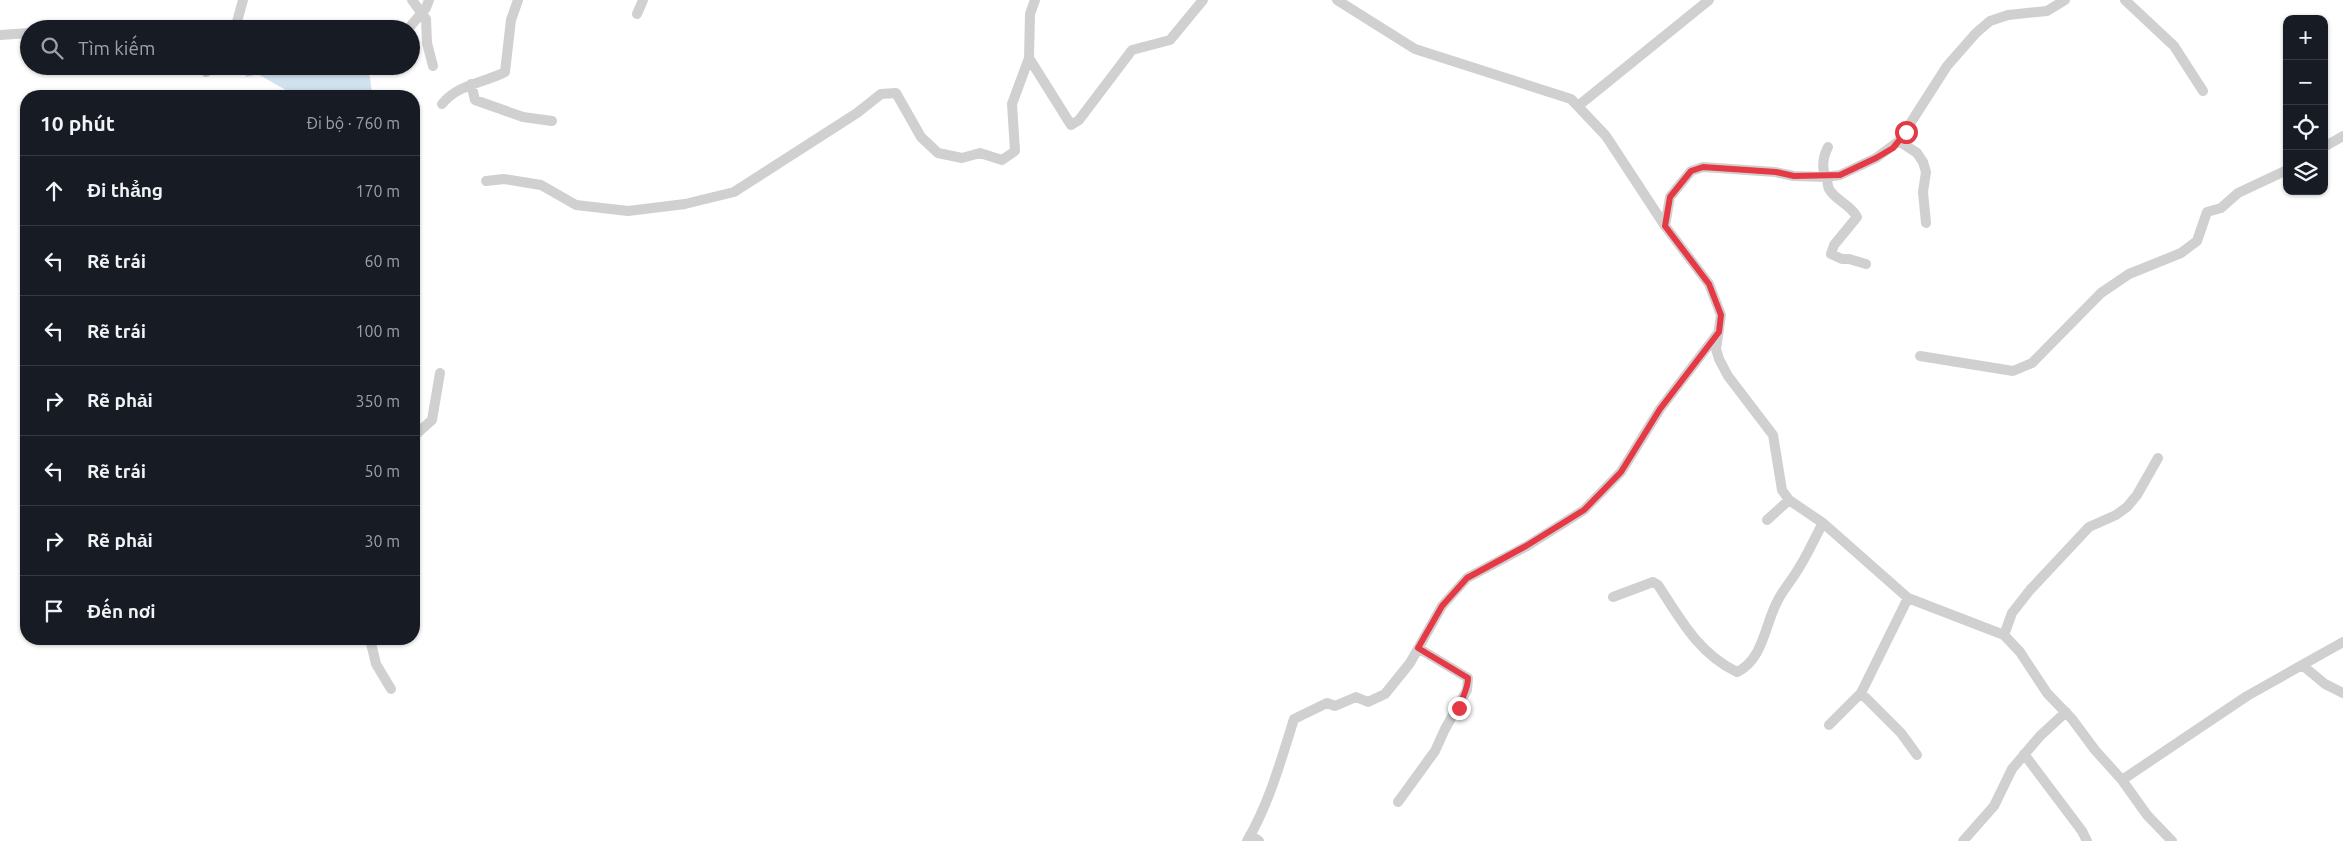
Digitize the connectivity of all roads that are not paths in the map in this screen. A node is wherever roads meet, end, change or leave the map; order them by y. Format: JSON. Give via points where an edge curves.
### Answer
{"nodes":[{"id":1,"x":243,"y":0,"type":"edge"},
{"id":2,"x":412,"y":0,"type":"edge"},
{"id":3,"x":429,"y":0,"type":"edge"},
{"id":4,"x":518,"y":0,"type":"edge"},
{"id":5,"x":643,"y":0,"type":"edge"},
{"id":6,"x":1035,"y":0,"type":"edge"},
{"id":7,"x":1203,"y":0,"type":"edge"},
{"id":8,"x":1337,"y":0,"type":"edge"},
{"id":9,"x":1709,"y":0,"type":"edge"},
{"id":10,"x":2065,"y":0,"type":"edge"},
{"id":11,"x":2125,"y":0,"type":"edge"},
{"id":12,"x":421,"y":13,"type":"junction"},
{"id":13,"x":637,"y":14,"type":"dead end"},
{"id":14,"x":237,"y":20,"type":"edge"},
{"id":15,"x":415,"y":20,"type":"edge"},
{"id":16,"x":20,"y":33,"type":"edge"},
{"id":17,"x":0,"y":34,"type":"edge"},
{"id":18,"x":1029,"y":58,"type":"junction"},
{"id":19,"x":433,"y":66,"type":"dead end"},
{"id":20,"x":471,"y":84,"type":"junction"},
{"id":21,"x":2203,"y":91,"type":"dead end"},
{"id":22,"x":442,"y":104,"type":"dead end"},
{"id":23,"x":1578,"y":106,"type":"junction"},
{"id":24,"x":552,"y":121,"type":"dead end"},
{"id":25,"x":2343,"y":136,"type":"edge"},
{"id":26,"x":1899,"y":141,"type":"junction"},
{"id":27,"x":2328,"y":145,"type":"edge"},
{"id":28,"x":1828,"y":147,"type":"dead end"},
{"id":29,"x":2283,"y":172,"type":"edge"},
{"id":30,"x":1826,"y":177,"type":"junction"},
{"id":31,"x":486,"y":181,"type":"dead end"},
{"id":32,"x":1926,"y":223,"type":"dead end"},
{"id":33,"x":1665,"y":226,"type":"junction"},
{"id":34,"x":1866,"y":264,"type":"dead end"},
{"id":35,"x":1719,"y":332,"type":"junction"},
{"id":36,"x":1920,"y":356,"type":"dead end"},
{"id":37,"x":440,"y":374,"type":"dead end"},
{"id":38,"x":420,"y":431,"type":"edge"},
{"id":39,"x":2158,"y":458,"type":"dead end"},
{"id":40,"x":1788,"y":500,"type":"junction"},
{"id":41,"x":1767,"y":520,"type":"dead end"},
{"id":42,"x":1823,"y":523,"type":"junction"},
{"id":43,"x":1613,"y":597,"type":"dead end"},
{"id":44,"x":1908,"y":598,"type":"junction"},
{"id":45,"x":2004,"y":634,"type":"junction"},
{"id":46,"x":2343,"y":642,"type":"edge"},
{"id":47,"x":371,"y":645,"type":"edge"},
{"id":48,"x":1418,"y":648,"type":"junction"},
{"id":49,"x":2302,"y":665,"type":"junction"},
{"id":50,"x":391,"y":689,"type":"dead end"},
{"id":51,"x":1861,"y":693,"type":"junction"},
{"id":52,"x":2343,"y":693,"type":"edge"},
{"id":53,"x":2066,"y":712,"type":"junction"},
{"id":54,"x":1829,"y":725,"type":"dead end"},
{"id":55,"x":2024,"y":754,"type":"junction"},
{"id":56,"x":1917,"y":755,"type":"dead end"},
{"id":57,"x":2122,"y":780,"type":"junction"},
{"id":58,"x":1398,"y":802,"type":"dead end"},
{"id":59,"x":1252,"y":839,"type":"edge"},
{"id":60,"x":1963,"y":841,"type":"edge"},
{"id":61,"x":2087,"y":841,"type":"edge"},
{"id":62,"x":2172,"y":841,"type":"edge"}],
"edges":[{"from":1,"to":14,"type":"street"},
{"from":2,"to":12,"type":"street"},
{"from":3,"to":12,"type":"street"},
{"from":4,"to":20,"type":"street","via":[[511,20],[505,72],[490,80]]},
{"from":5,"to":13,"type":"street"},
{"from":6,"to":18,"type":"street","via":[[1030,14]]},
{"from":7,"to":18,"type":"street","via":[[1170,40],[1132,50],[1079,120],[1071,125]]},
{"from":8,"to":23,"type":"street","via":[[1415,49],[1571,99]]},
{"from":9,"to":23,"type":"street"},
{"from":10,"to":26,"type":"street","via":[[2047,11],[2008,15],[1990,21],[1947,66]]},
{"from":11,"to":21,"type":"street","via":[[2174,46]]},
{"from":12,"to":15,"type":"street"},
{"from":12,"to":19,"type":"street","via":[[426,19],[427,43]]},
{"from":16,"to":17,"type":"street"},
{"from":18,"to":31,"type":"street","via":[[1012,104],[1015,150],[1002,160],[980,153],[962,158],[938,154],[921,137],[896,93],[881,94],[734,192],[684,204],[628,211],[576,205],[542,185],[504,179]]},
{"from":20,"to":22,"type":"street"},
{"from":20,"to":24,"type":"street","via":[[475,100],[523,117]]},
{"from":23,"to":33,"type":"street","via":[[1606,136]]},
{"from":25,"to":27,"type":"street"},
{"from":26,"to":30,"type":"street","via":[[1852,171]]},
{"from":26,"to":32,"type":"street","via":[[1917,153],[1923,162],[1926,172],[1923,192]]},
{"from":28,"to":30,"type":"street","via":[[1822,171]]},
{"from":29,"to":36,"type":"street","via":[[2238,193],[2221,208],[2207,212],[2197,241],[2181,253],[2128,274],[2101,293],[2032,363],[2013,371]]},
{"from":30,"to":33,"type":"street","via":[[1703,167],[1691,171],[1670,197]]},
{"from":30,"to":34,"type":"street","via":[[1829,189],[1851,207],[1857,217],[1831,254]]},
{"from":33,"to":35,"type":"street","via":[[1709,284],[1721,315]]},
{"from":35,"to":40,"type":"street","via":[[1716,349],[1719,359],[1728,376],[1773,435],[1782,490]]},
{"from":35,"to":48,"type":"street","via":[[1660,409],[1621,472],[1584,510],[1467,578],[1442,606]]},
{"from":37,"to":38,"type":"street","via":[[432,420]]},
{"from":39,"to":45,"type":"street","via":[[2127,507],[2090,527],[2030,590],[2012,613]]},
{"from":40,"to":41,"type":"street"},
{"from":40,"to":42,"type":"street"},
{"from":42,"to":43,"type":"street","via":[[1778,599],[1766,636],[1746,668],[1737,672],[1711,657],[1684,626],[1658,585],[1653,582]]},
{"from":42,"to":44,"type":"street"},
{"from":44,"to":45,"type":"street"},
{"from":44,"to":51,"type":"street"},
{"from":45,"to":53,"type":"street","via":[[2047,693]]},
{"from":46,"to":49,"type":"street"},
{"from":47,"to":50,"type":"street","via":[[376,664]]},
{"from":48,"to":58,"type":"street","via":[[1468,678],[1468,686],[1430,759]]},
{"from":48,"to":59,"type":"street","via":[[1385,694],[1368,702],[1356,698],[1335,706],[1327,703],[1294,719]]},
{"from":49,"to":52,"type":"street","via":[[2325,684]]},
{"from":49,"to":57,"type":"street","via":[[2248,696]]},
{"from":51,"to":54,"type":"street"},
{"from":51,"to":56,"type":"street","via":[[1901,733]]},
{"from":53,"to":55,"type":"street"},
{"from":53,"to":57,"type":"street"},
{"from":55,"to":60,"type":"street","via":[[2012,769],[1994,806]]},
{"from":55,"to":61,"type":"street"},
{"from":57,"to":62,"type":"street"}]}
